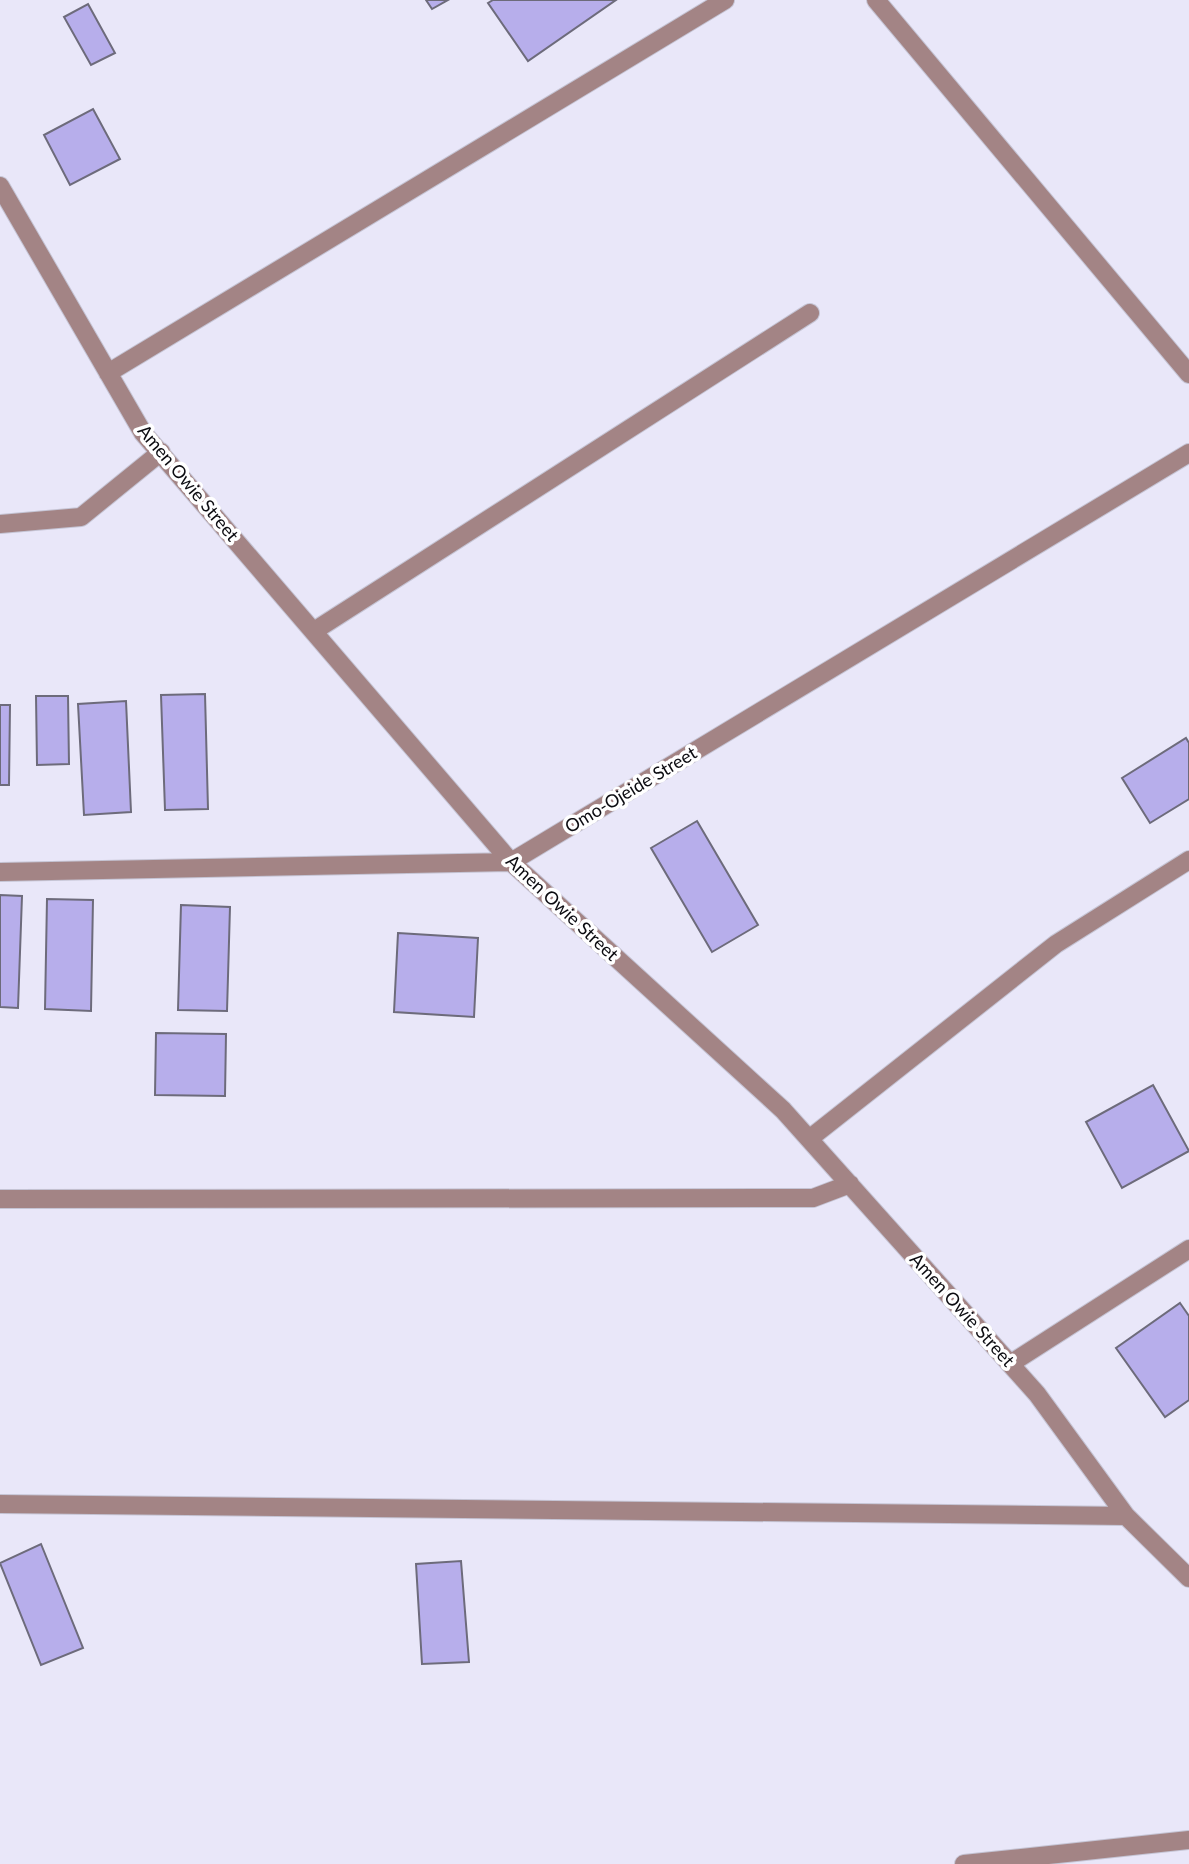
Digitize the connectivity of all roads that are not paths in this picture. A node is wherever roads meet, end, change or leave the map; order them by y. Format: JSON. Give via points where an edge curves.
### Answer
{"nodes":[{"id":1,"x":725,"y":0,"type":"edge"},
{"id":2,"x":876,"y":0,"type":"edge"},
{"id":3,"x":0,"y":186,"type":"edge"},
{"id":4,"x":810,"y":313,"type":"dead end"},
{"id":5,"x":108,"y":373,"type":"junction"},
{"id":6,"x":1189,"y":374,"type":"edge"},
{"id":7,"x":161,"y":452,"type":"junction"},
{"id":8,"x":1189,"y":453,"type":"edge"},
{"id":9,"x":0,"y":524,"type":"edge"},
{"id":10,"x":314,"y":631,"type":"junction"},
{"id":11,"x":1189,"y":860,"type":"edge"},
{"id":12,"x":511,"y":863,"type":"junction"},
{"id":13,"x":0,"y":872,"type":"edge"},
{"id":14,"x":809,"y":1139,"type":"junction"},
{"id":15,"x":849,"y":1184,"type":"junction"},
{"id":16,"x":0,"y":1199,"type":"edge"},
{"id":17,"x":1189,"y":1249,"type":"edge"},
{"id":18,"x":1010,"y":1364,"type":"junction"},
{"id":19,"x":0,"y":1504,"type":"edge"},
{"id":20,"x":1126,"y":1516,"type":"junction"},
{"id":21,"x":1189,"y":1578,"type":"edge"},
{"id":22,"x":1189,"y":1840,"type":"edge"},
{"id":23,"x":964,"y":1864,"type":"edge"}],
"edges":[{"from":1,"to":5,"type":"street"},
{"from":2,"to":6,"type":"street"},
{"from":3,"to":5,"type":"street","name":"Amen Owie Street"},
{"from":4,"to":10,"type":"street"},
{"from":5,"to":7,"type":"street","name":"Amen Owie Street","via":[[143,433]]},
{"from":7,"to":9,"type":"street","via":[[81,517]]},
{"from":7,"to":10,"type":"street","name":"Amen Owie Street"},
{"from":8,"to":12,"type":"street","name":"Omo-Ojeide Street"},
{"from":10,"to":12,"type":"street","name":"Amen Owie Street"},
{"from":11,"to":14,"type":"street","via":[[1056,944]]},
{"from":12,"to":13,"type":"street"},
{"from":12,"to":14,"type":"street","name":"Amen Owie Street","via":[[783,1110]]},
{"from":14,"to":15,"type":"street","name":"Amen Owie Street"},
{"from":15,"to":16,"type":"street","via":[[813,1198]]},
{"from":15,"to":18,"type":"street","name":"Amen Owie Street"},
{"from":17,"to":18,"type":"street"},
{"from":18,"to":20,"type":"street","name":"Amen Owie Street"},
{"from":19,"to":20,"type":"street"},
{"from":20,"to":21,"type":"street","name":"Amen Owie Street"},
{"from":22,"to":23,"type":"street"}]}
